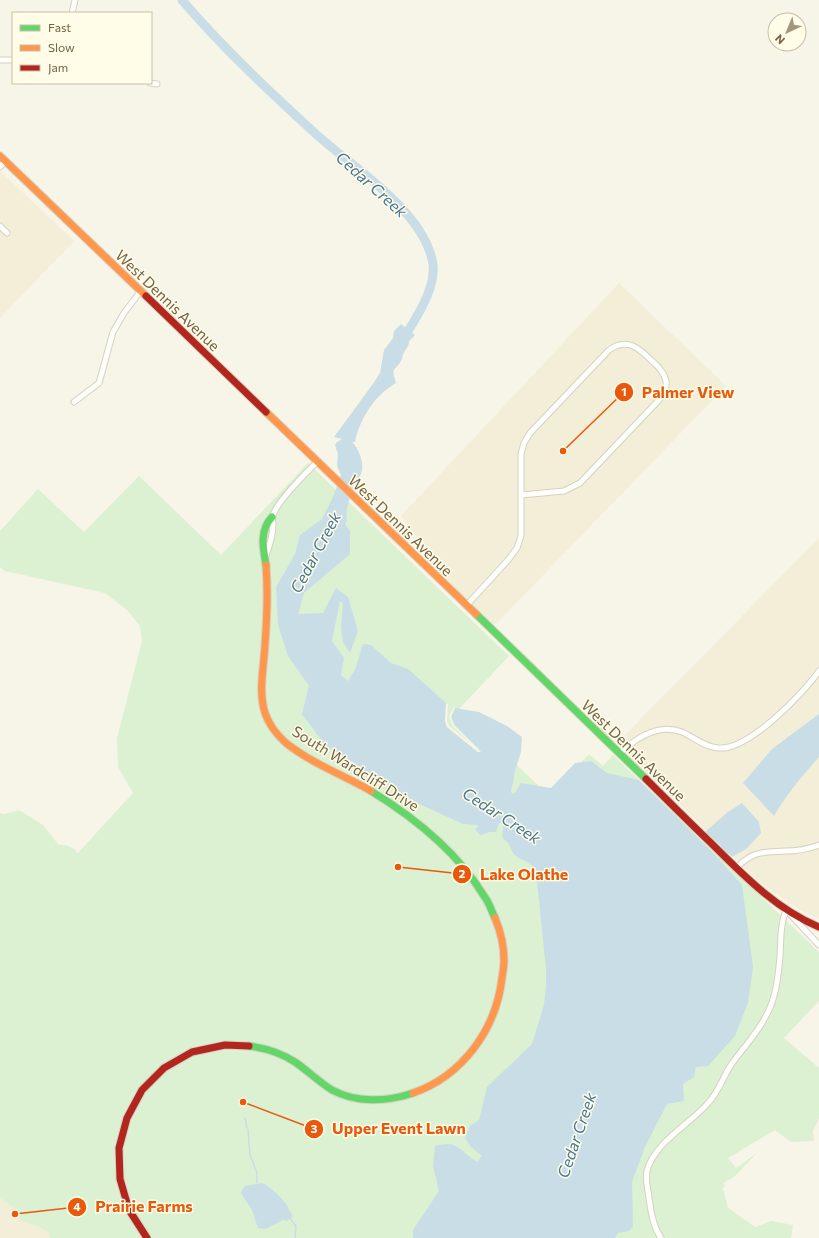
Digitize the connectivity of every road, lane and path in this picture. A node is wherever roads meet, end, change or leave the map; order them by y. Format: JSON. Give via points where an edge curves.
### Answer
{"nodes":[{"id":1,"x":75,"y":0,"type":"edge"},
{"id":2,"x":72,"y":12,"type":"edge"},
{"id":3,"x":0,"y":60,"type":"edge"},
{"id":4,"x":12,"y":60,"type":"edge"},
{"id":5,"x":152,"y":83,"type":"edge"},
{"id":6,"x":156,"y":84,"type":"dead end"},
{"id":7,"x":2,"y":161,"type":"edge"},
{"id":8,"x":0,"y":226,"type":"edge"},
{"id":9,"x":7,"y":233,"type":"dead end"},
{"id":10,"x":140,"y":292,"type":"junction"},
{"id":11,"x":74,"y":402,"type":"dead end"},
{"id":12,"x":317,"y":462,"type":"junction"},
{"id":13,"x":521,"y":495,"type":"junction"},
{"id":14,"x":272,"y":517,"type":"joint"},
{"id":15,"x":466,"y":606,"type":"junction"},
{"id":16,"x":819,"y":671,"type":"edge"},
{"id":17,"x":620,"y":753,"type":"junction"},
{"id":18,"x":819,"y":845,"type":"edge"},
{"id":19,"x":736,"y":868,"type":"junction"},
{"id":20,"x":786,"y":910,"type":"junction"},
{"id":21,"x":819,"y":927,"type":"edge"},
{"id":22,"x":819,"y":945,"type":"edge"},
{"id":23,"x":147,"y":1238,"type":"edge"},
{"id":24,"x":661,"y":1238,"type":"edge"}],
"edges":[{"from":1,"to":2,"type":"street"},
{"from":3,"to":4,"type":"street"},
{"from":5,"to":6,"type":"street"},
{"from":7,"to":10,"type":"street","name":"West Dennis Avenue"},
{"from":8,"to":9,"type":"street"},
{"from":10,"to":11,"type":"street","via":[[112,332],[99,383]]},
{"from":10,"to":12,"type":"street","name":"West Dennis Avenue"},
{"from":12,"to":14,"type":"street","via":[[283,500]]},
{"from":12,"to":15,"type":"street","name":"West Dennis Avenue"},
{"from":13,"to":13,"type":"street","via":[[560,492],[580,483],[659,400],[666,388],[664,376],[639,348],[620,344],[605,354],[530,433],[521,454]]},
{"from":13,"to":15,"type":"street","via":[[522,527],[517,548]]},
{"from":14,"to":23,"type":"street","name":"South Wardcliff Drive","via":[[265,528],[262,550],[267,571],[263,686],[269,722],[277,734],[296,749],[366,788],[411,817],[468,871],[488,902],[500,930],[504,961],[501,989],[490,1024],[478,1045],[449,1074],[427,1088],[401,1097],[370,1100],[352,1098],[330,1089],[291,1059],[266,1049],[249,1046],[209,1047],[196,1050],[170,1063],[150,1081],[134,1101],[119,1145],[118,1166],[124,1198],[137,1226]]},
{"from":15,"to":17,"type":"street","name":"West Dennis Avenue"},
{"from":16,"to":17,"type":"street","via":[[802,693],[780,713],[756,733],[734,746],[719,749],[682,732],[665,730],[644,735]]},
{"from":17,"to":19,"type":"street","name":"West Dennis Avenue"},
{"from":18,"to":19,"type":"street","via":[[797,851],[760,853]]},
{"from":19,"to":20,"type":"street","name":"West Dennis Avenue"},
{"from":20,"to":21,"type":"street","name":"West Dennis Avenue"},
{"from":20,"to":22,"type":"street"},
{"from":20,"to":24,"type":"street","via":[[781,926],[777,983],[766,1016],[730,1066],[709,1103],[671,1136],[651,1161],[647,1171],[654,1223]]}]}
